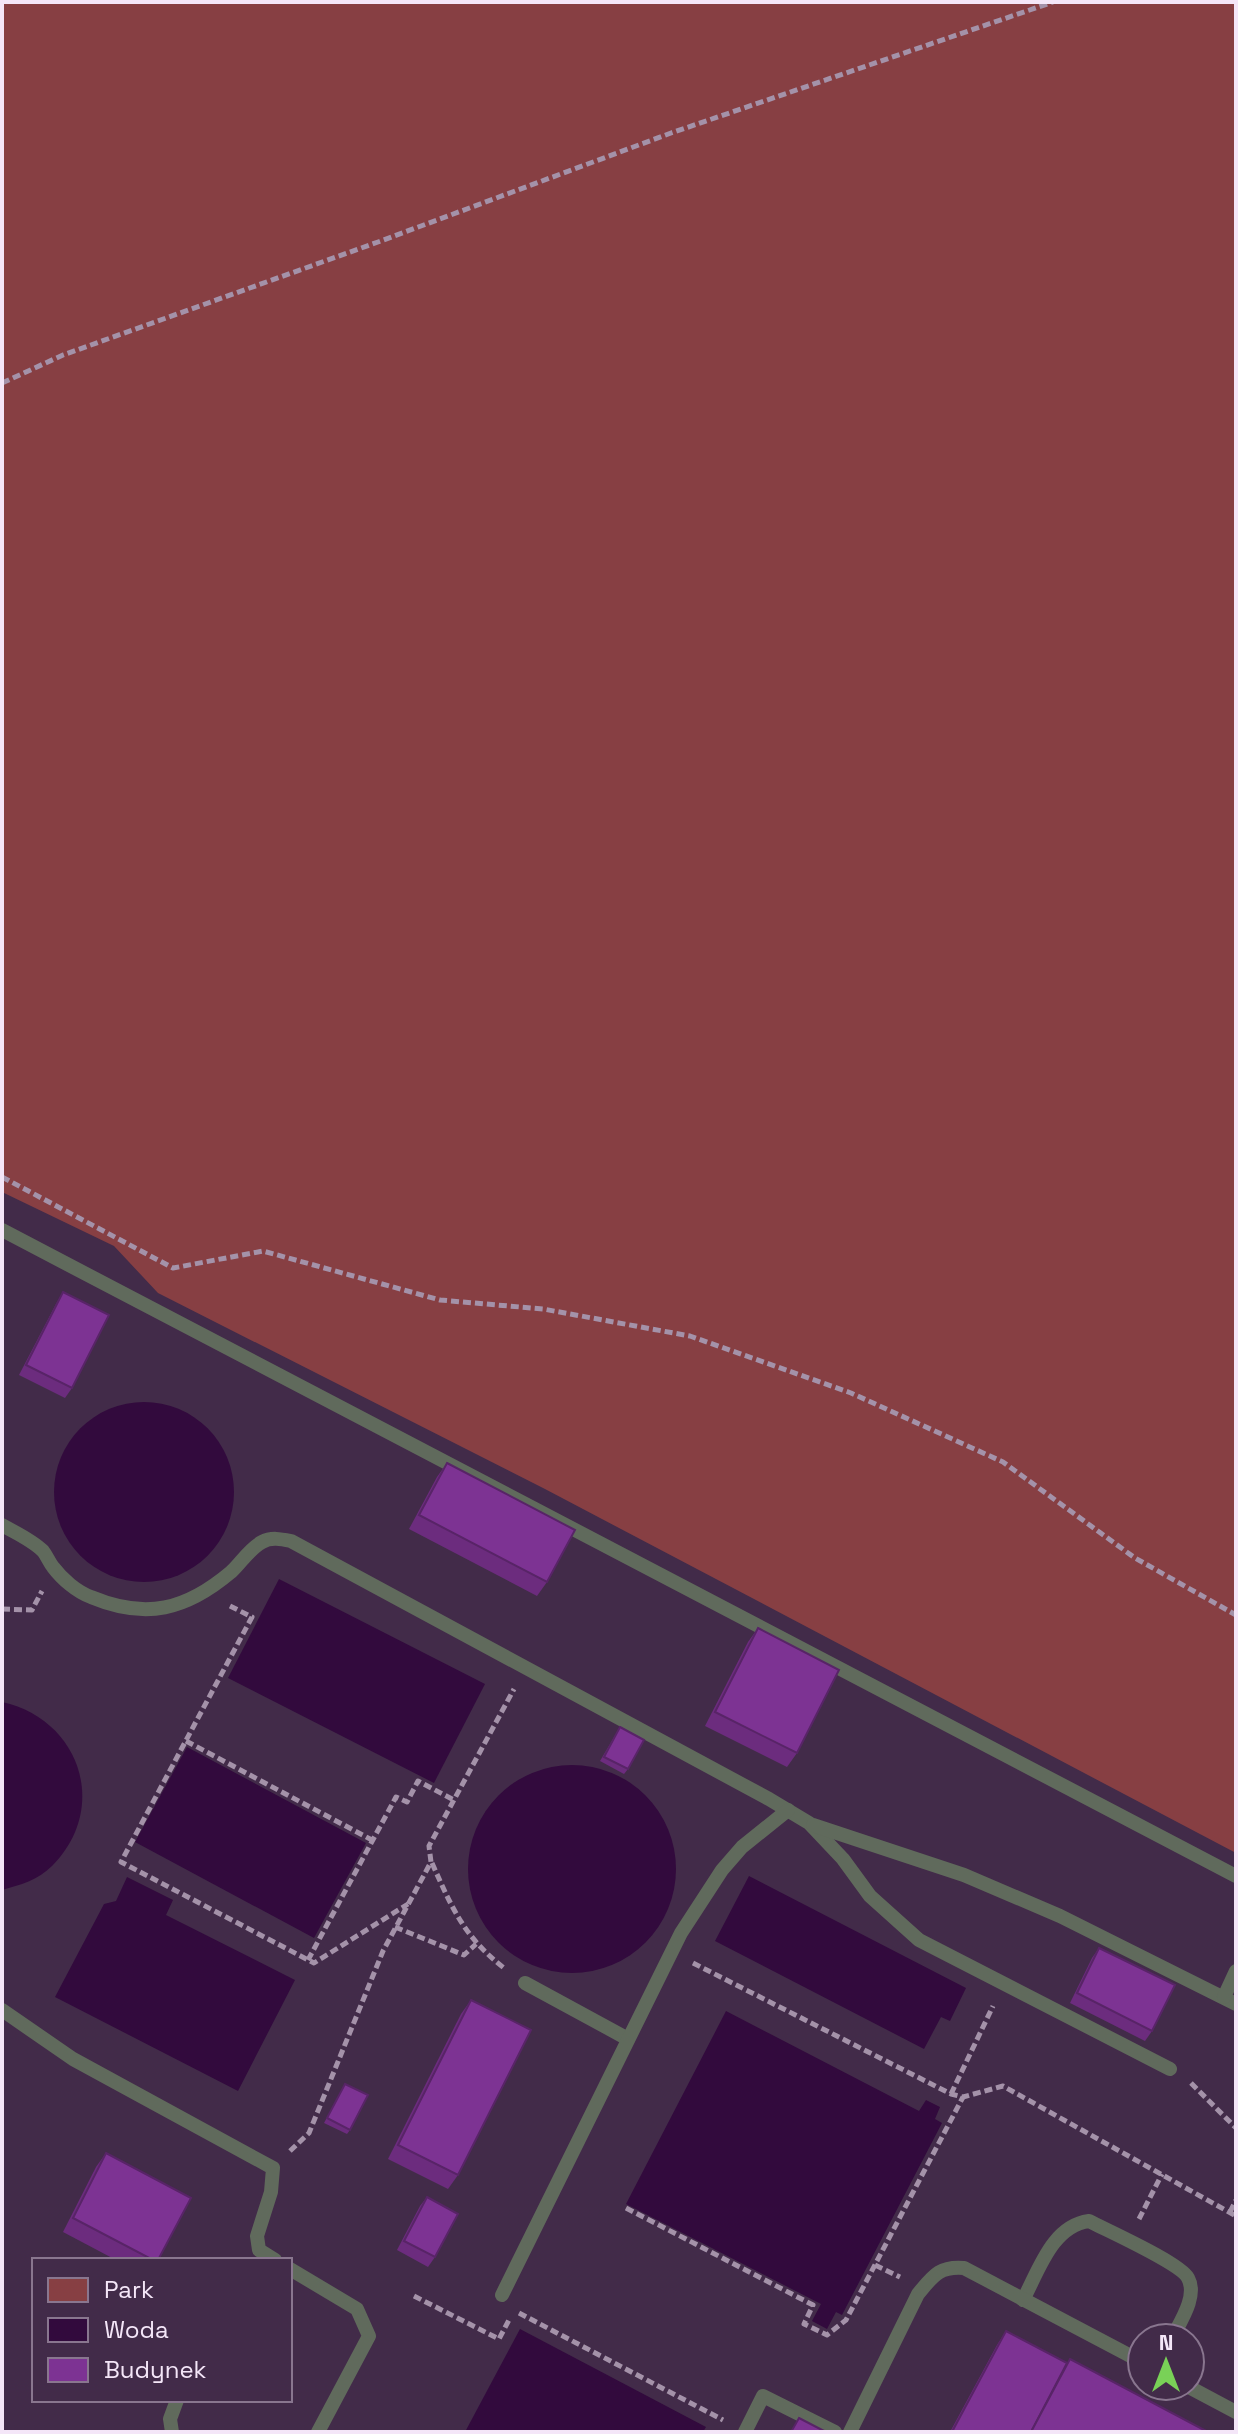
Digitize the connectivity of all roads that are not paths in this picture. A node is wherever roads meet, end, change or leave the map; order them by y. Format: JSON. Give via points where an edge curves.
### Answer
{"nodes":[{"id":1,"x":2,"y":1230,"type":"edge"},
{"id":2,"x":2,"y":1525,"type":"edge"},
{"id":3,"x":788,"y":1810,"type":"junction"},
{"id":4,"x":809,"y":1823,"type":"junction"},
{"id":5,"x":1236,"y":1876,"type":"edge"},
{"id":6,"x":1236,"y":1971,"type":"edge"},
{"id":7,"x":525,"y":1983,"type":"road end"},
{"id":8,"x":1230,"y":2000,"type":"edge"},
{"id":9,"x":2,"y":2010,"type":"edge"},
{"id":10,"x":628,"y":2039,"type":"junction"},
{"id":11,"x":1170,"y":2069,"type":"road end"},
{"id":12,"x":256,"y":2255,"type":"edge"},
{"id":13,"x":292,"y":2270,"type":"edge"},
{"id":14,"x":502,"y":2295,"type":"dead end"},
{"id":15,"x":1023,"y":2300,"type":"junction"},
{"id":16,"x":1180,"y":2322,"type":"edge"},
{"id":17,"x":1126,"y":2354,"type":"edge"},
{"id":18,"x":1206,"y":2396,"type":"edge"},
{"id":19,"x":176,"y":2402,"type":"edge"},
{"id":20,"x":1236,"y":2412,"type":"edge"},
{"id":21,"x":172,"y":2432,"type":"edge"},
{"id":22,"x":318,"y":2432,"type":"edge"},
{"id":23,"x":745,"y":2432,"type":"edge"},
{"id":24,"x":835,"y":2432,"type":"edge"},
{"id":25,"x":850,"y":2432,"type":"edge"}],
"edges":[{"from":1,"to":5,"type":"lane"},
{"from":2,"to":3,"type":"lane","via":[[43,1552],[54,1569],[86,1596],[134,1610],[182,1605],[235,1569],[262,1542],[291,1541]]},
{"from":3,"to":4,"type":"lane"},
{"from":3,"to":10,"type":"lane","via":[[722,1870],[671,1952]]},
{"from":4,"to":8,"type":"lane","via":[[964,1875]]},
{"from":4,"to":11,"type":"lane","via":[[870,1896],[919,1940]]},
{"from":6,"to":8,"type":"lane"},
{"from":7,"to":10,"type":"lane"},
{"from":9,"to":12,"type":"lane","via":[[73,2059],[273,2168]]},
{"from":10,"to":14,"type":"lane"},
{"from":13,"to":22,"type":"lane","via":[[357,2309],[369,2336]]},
{"from":15,"to":16,"type":"lane","via":[[1057,2237],[1089,2221],[1188,2278],[1188,2306]]},
{"from":15,"to":17,"type":"lane"},
{"from":15,"to":25,"type":"lane","via":[[964,2268],[947,2267],[931,2278],[918,2294]]},
{"from":18,"to":20,"type":"lane"},
{"from":19,"to":21,"type":"lane"},
{"from":23,"to":24,"type":"lane","via":[[763,2396]]}]}
